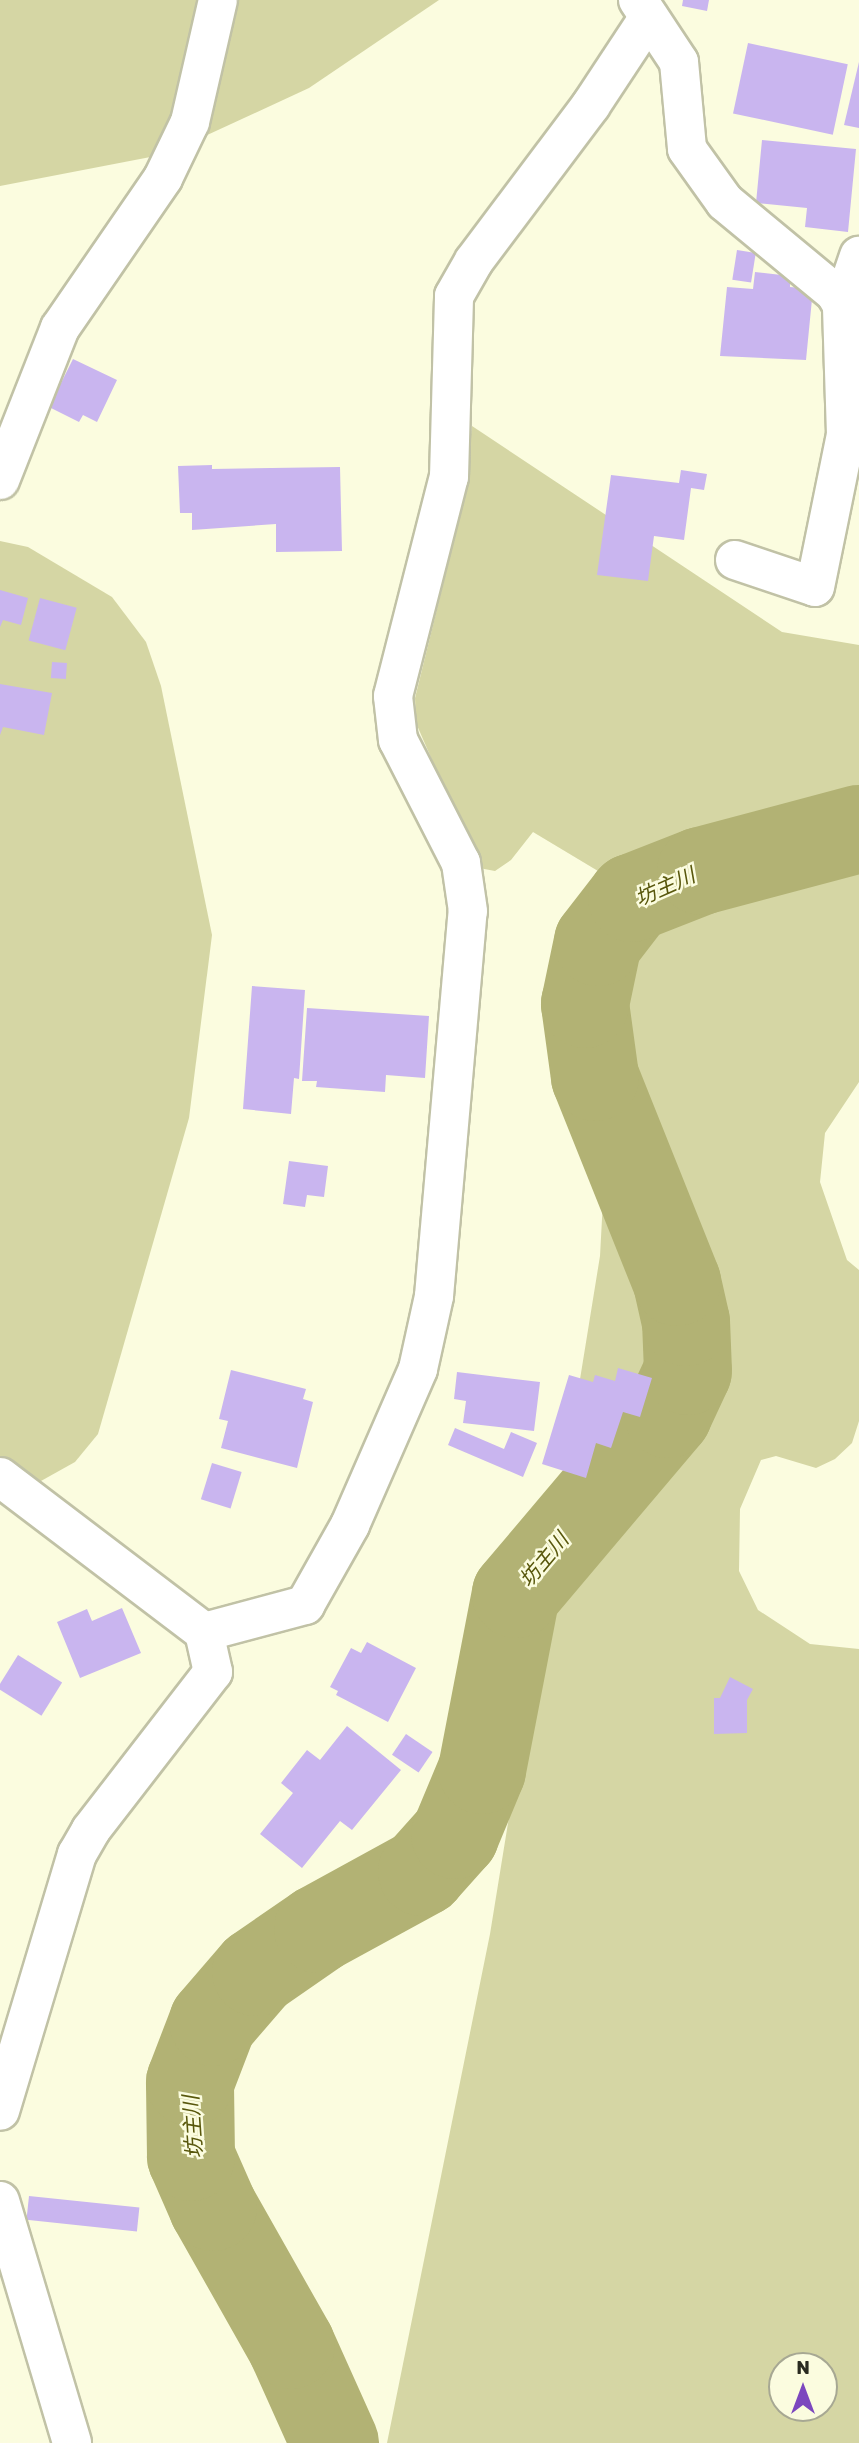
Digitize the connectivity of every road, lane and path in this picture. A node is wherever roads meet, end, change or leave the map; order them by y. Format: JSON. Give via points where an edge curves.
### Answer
{"nodes":[{"id":1,"x":218,"y":0,"type":"edge"},
{"id":2,"x":644,"y":8,"type":"edge"},
{"id":3,"x":859,"y":256,"type":"edge"},
{"id":4,"x":851,"y":320,"type":"edge"},
{"id":5,"x":0,"y":480,"type":"edge"},
{"id":6,"x":734,"y":561,"type":"dead end"},
{"id":7,"x":0,"y":1477,"type":"edge"},
{"id":8,"x":204,"y":1632,"type":"junction"},
{"id":9,"x":0,"y":2110,"type":"edge"},
{"id":10,"x":0,"y":2201,"type":"edge"},
{"id":11,"x":72,"y":2443,"type":"edge"}],
"edges":[{"from":1,"to":5,"type":"street","via":[[190,122],[163,178],[60,328]]},
{"from":2,"to":4,"type":"street","via":[[679,62],[687,149],[725,202],[835,293]]},
{"from":2,"to":8,"type":"street","via":[[591,104],[474,261],[454,296],[449,477],[393,696],[398,740],[461,863],[467,911],[434,1296],[418,1369],[350,1525],[305,1605]]},
{"from":3,"to":4,"type":"street"},
{"from":4,"to":6,"type":"street","via":[[845,435],[815,587]]},
{"from":7,"to":8,"type":"street"},
{"from":8,"to":9,"type":"street","via":[[213,1672],[91,1829],[77,1854]]},
{"from":10,"to":11,"type":"street"}]}
